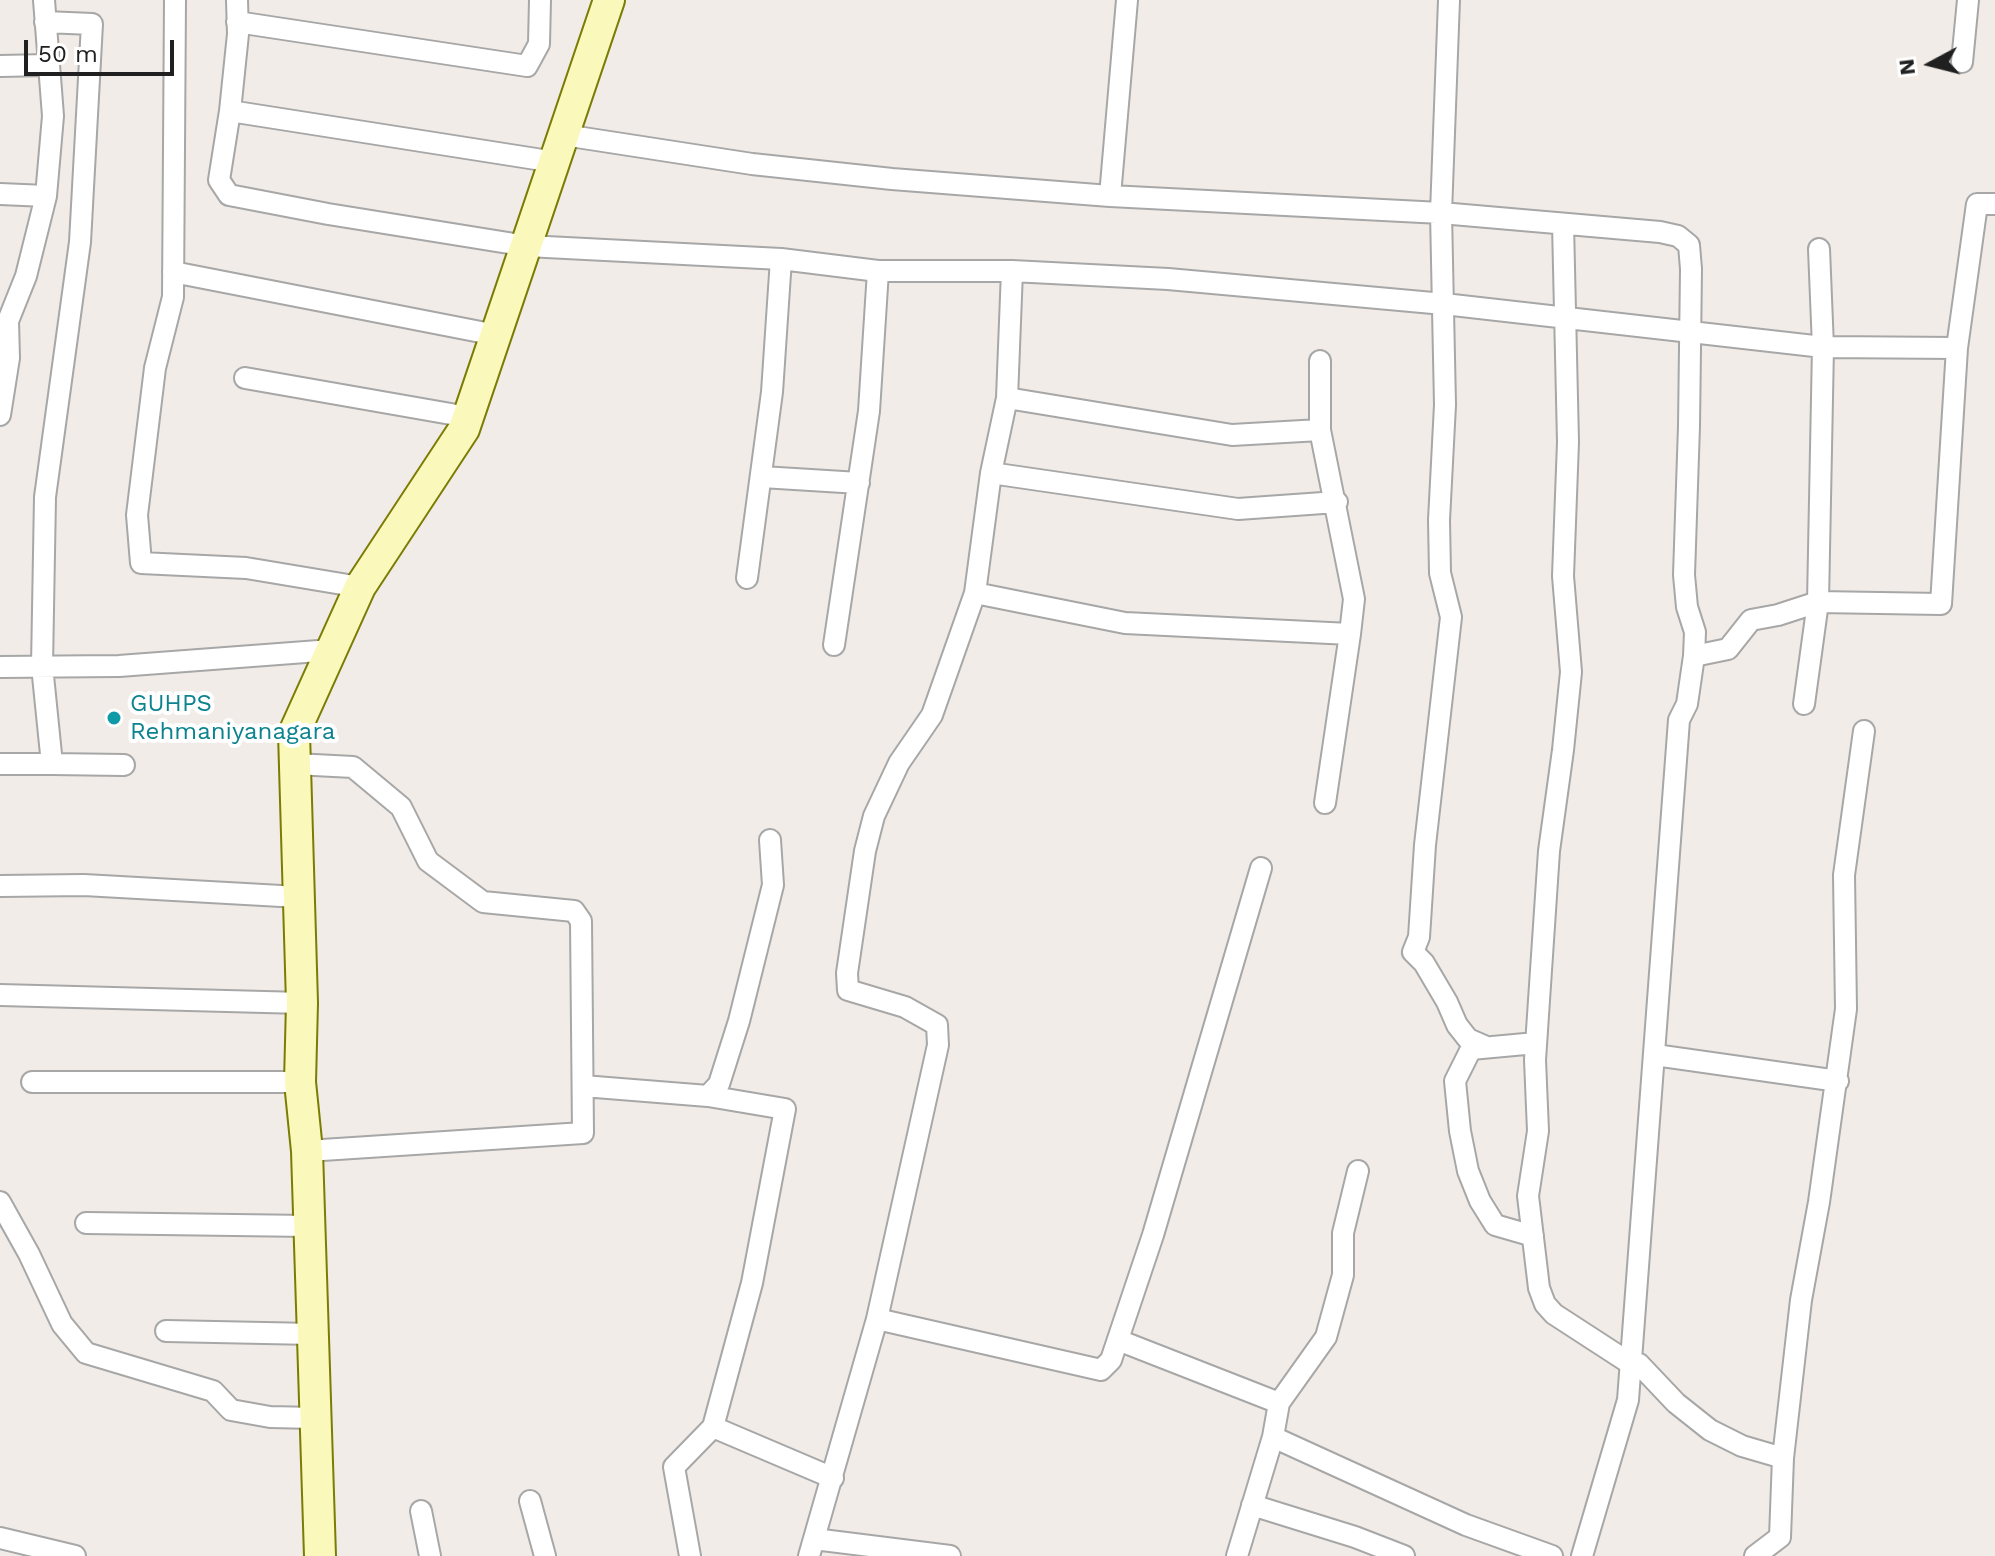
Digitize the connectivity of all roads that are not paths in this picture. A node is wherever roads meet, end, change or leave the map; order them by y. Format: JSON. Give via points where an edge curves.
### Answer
{"nodes":[{"id":1,"x":44,"y":0,"type":"edge"},
{"id":2,"x":175,"y":0,"type":"edge"},
{"id":3,"x":237,"y":0,"type":"edge"},
{"id":4,"x":540,"y":0,"type":"edge"},
{"id":5,"x":609,"y":0,"type":"edge"},
{"id":6,"x":1127,"y":0,"type":"edge"},
{"id":7,"x":1449,"y":0,"type":"edge"},
{"id":8,"x":1968,"y":0,"type":"edge"},
{"id":9,"x":45,"y":22,"type":"junction"},
{"id":10,"x":237,"y":22,"type":"junction"},
{"id":11,"x":1962,"y":62,"type":"dead end"},
{"id":12,"x":47,"y":65,"type":"junction"},
{"id":13,"x":0,"y":66,"type":"edge"},
{"id":14,"x":230,"y":111,"type":"junction"},
{"id":15,"x":560,"y":148,"type":"junction"},
{"id":16,"x":0,"y":194,"type":"edge"},
{"id":17,"x":46,"y":196,"type":"junction"},
{"id":18,"x":1110,"y":196,"type":"junction"},
{"id":19,"x":1995,"y":204,"type":"edge"},
{"id":20,"x":1441,"y":213,"type":"junction"},
{"id":21,"x":1563,"y":224,"type":"junction"},
{"id":22,"x":527,"y":246,"type":"junction"},
{"id":23,"x":1819,"y":249,"type":"dead end"},
{"id":24,"x":781,"y":259,"type":"junction"},
{"id":25,"x":878,"y":271,"type":"junction"},
{"id":26,"x":1012,"y":271,"type":"junction"},
{"id":27,"x":173,"y":272,"type":"junction"},
{"id":28,"x":1444,"y":304,"type":"junction"},
{"id":29,"x":1565,"y":319,"type":"junction"},
{"id":30,"x":4,"y":322,"type":"edge"},
{"id":31,"x":1691,"y":332,"type":"junction"},
{"id":32,"x":496,"y":335,"type":"junction"},
{"id":33,"x":1823,"y":347,"type":"junction"},
{"id":34,"x":1957,"y":348,"type":"junction"},
{"id":35,"x":1320,"y":361,"type":"dead end"},
{"id":36,"x":245,"y":378,"type":"dead end"},
{"id":37,"x":1007,"y":398,"type":"junction"},
{"id":38,"x":0,"y":415,"type":"edge"},
{"id":39,"x":468,"y":417,"type":"junction"},
{"id":40,"x":1320,"y":430,"type":"junction"},
{"id":41,"x":991,"y":473,"type":"junction"},
{"id":42,"x":762,"y":477,"type":"junction"},
{"id":43,"x":859,"y":483,"type":"junction"},
{"id":44,"x":1337,"y":502,"type":"junction"},
{"id":45,"x":747,"y":578,"type":"dead end"},
{"id":46,"x":360,"y":587,"type":"junction"},
{"id":47,"x":975,"y":593,"type":"junction"},
{"id":48,"x":1818,"y":602,"type":"junction"},
{"id":49,"x":1350,"y":634,"type":"junction"},
{"id":50,"x":834,"y":645,"type":"dead end"},
{"id":51,"x":332,"y":650,"type":"junction"},
{"id":52,"x":1694,"y":656,"type":"junction"},
{"id":53,"x":42,"y":666,"type":"junction"},
{"id":54,"x":0,"y":667,"type":"edge"},
{"id":55,"x":1804,"y":704,"type":"dead end"},
{"id":56,"x":1864,"y":731,"type":"dead end"},
{"id":57,"x":0,"y":764,"type":"edge"},
{"id":58,"x":52,"y":764,"type":"junction"},
{"id":59,"x":295,"y":764,"type":"junction"},
{"id":60,"x":124,"y":765,"type":"dead end"},
{"id":61,"x":1325,"y":803,"type":"dead end"},
{"id":62,"x":770,"y":840,"type":"dead end"},
{"id":63,"x":1261,"y":868,"type":"dead end"},
{"id":64,"x":0,"y":886,"type":"edge"},
{"id":65,"x":299,"y":897,"type":"junction"},
{"id":66,"x":0,"y":995,"type":"edge"},
{"id":67,"x":302,"y":1003,"type":"junction"},
{"id":68,"x":1536,"y":1043,"type":"junction"},
{"id":69,"x":1484,"y":1046,"type":"junction"},
{"id":70,"x":1655,"y":1055,"type":"junction"},
{"id":71,"x":1838,"y":1081,"type":"junction"},
{"id":72,"x":32,"y":1082,"type":"dead end"},
{"id":73,"x":300,"y":1082,"type":"junction"},
{"id":74,"x":583,"y":1086,"type":"junction"},
{"id":75,"x":708,"y":1096,"type":"junction"},
{"id":76,"x":307,"y":1151,"type":"junction"},
{"id":77,"x":1358,"y":1171,"type":"dead end"},
{"id":78,"x":0,"y":1202,"type":"edge"},
{"id":79,"x":86,"y":1223,"type":"dead end"},
{"id":80,"x":309,"y":1226,"type":"junction"},
{"id":81,"x":1533,"y":1236,"type":"junction"},
{"id":82,"x":877,"y":1319,"type":"junction"},
{"id":83,"x":166,"y":1331,"type":"dead end"},
{"id":84,"x":313,"y":1334,"type":"junction"},
{"id":85,"x":1118,"y":1340,"type":"junction"},
{"id":86,"x":1631,"y":1364,"type":"junction"},
{"id":87,"x":1279,"y":1403,"type":"junction"},
{"id":88,"x":315,"y":1418,"type":"junction"},
{"id":89,"x":713,"y":1427,"type":"junction"},
{"id":90,"x":1273,"y":1437,"type":"junction"},
{"id":91,"x":1783,"y":1458,"type":"junction"},
{"id":92,"x":833,"y":1478,"type":"junction"},
{"id":93,"x":530,"y":1501,"type":"dead end"},
{"id":94,"x":1252,"y":1505,"type":"junction"},
{"id":95,"x":421,"y":1511,"type":"dead end"},
{"id":96,"x":0,"y":1538,"type":"edge"},
{"id":97,"x":812,"y":1548,"type":"edge"},
{"id":98,"x":21,"y":1550,"type":"edge"},
{"id":99,"x":75,"y":1556,"type":"edge"},
{"id":100,"x":320,"y":1556,"type":"edge"},
{"id":101,"x":430,"y":1556,"type":"edge"},
{"id":102,"x":545,"y":1556,"type":"edge"},
{"id":103,"x":690,"y":1556,"type":"edge"},
{"id":104,"x":950,"y":1556,"type":"edge"},
{"id":105,"x":1237,"y":1556,"type":"edge"},
{"id":106,"x":1404,"y":1556,"type":"edge"},
{"id":107,"x":1552,"y":1556,"type":"edge"},
{"id":108,"x":1582,"y":1556,"type":"edge"},
{"id":109,"x":1755,"y":1556,"type":"edge"}],
"edges":[{"from":1,"to":9,"type":"street"},
{"from":2,"to":27,"type":"street"},
{"from":3,"to":10,"type":"street"},
{"from":4,"to":10,"type":"street","via":[[539,44],[527,66]]},
{"from":5,"to":15,"type":"street"},
{"from":6,"to":18,"type":"street"},
{"from":7,"to":20,"type":"street"},
{"from":8,"to":11,"type":"street"},
{"from":9,"to":12,"type":"street"},
{"from":9,"to":53,"type":"street","via":[[92,24],[80,242],[45,497]]},
{"from":10,"to":14,"type":"street"},
{"from":12,"to":13,"type":"street"},
{"from":12,"to":17,"type":"street","via":[[53,116]]},
{"from":14,"to":15,"type":"street"},
{"from":14,"to":22,"type":"street","via":[[219,180],[229,195]]},
{"from":15,"to":18,"type":"street"},
{"from":15,"to":22,"type":"street"},
{"from":16,"to":17,"type":"street"},
{"from":17,"to":30,"type":"street","via":[[26,276]]},
{"from":18,"to":20,"type":"street"},
{"from":19,"to":34,"type":"street","via":[[1977,204]]},
{"from":20,"to":21,"type":"street"},
{"from":20,"to":28,"type":"street"},
{"from":21,"to":29,"type":"street"},
{"from":21,"to":31,"type":"street","via":[[1660,232],[1689,245]]},
{"from":22,"to":24,"type":"street"},
{"from":22,"to":32,"type":"street"},
{"from":23,"to":33,"type":"street"},
{"from":24,"to":25,"type":"street"},
{"from":24,"to":42,"type":"street"},
{"from":25,"to":26,"type":"street"},
{"from":25,"to":43,"type":"street","via":[[871,398]]},
{"from":26,"to":28,"type":"street"},
{"from":26,"to":37,"type":"street"},
{"from":27,"to":32,"type":"street"},
{"from":27,"to":46,"type":"street","via":[[137,515],[141,563],[246,568]]},
{"from":28,"to":29,"type":"street"},
{"from":28,"to":69,"type":"street","via":[[1440,573],[1451,617],[1419,937],[1413,952],[1457,1025],[1468,1039]]},
{"from":29,"to":31,"type":"street"},
{"from":29,"to":68,"type":"street","via":[[1563,576],[1571,672],[1549,851]]},
{"from":30,"to":38,"type":"street","via":[[9,358]]},
{"from":31,"to":33,"type":"street"},
{"from":31,"to":52,"type":"street","via":[[1684,575]]},
{"from":32,"to":39,"type":"street"},
{"from":33,"to":34,"type":"street"},
{"from":33,"to":48,"type":"street"},
{"from":34,"to":48,"type":"street","via":[[1941,604]]},
{"from":35,"to":40,"type":"street"},
{"from":36,"to":39,"type":"street"},
{"from":37,"to":40,"type":"street","via":[[1232,435]]},
{"from":37,"to":41,"type":"street"},
{"from":39,"to":46,"type":"street"},
{"from":40,"to":44,"type":"street"},
{"from":41,"to":44,"type":"street","via":[[1238,509]]},
{"from":41,"to":47,"type":"street"},
{"from":42,"to":43,"type":"street"},
{"from":42,"to":45,"type":"street"},
{"from":43,"to":50,"type":"street"},
{"from":44,"to":49,"type":"street","via":[[1354,599]]},
{"from":46,"to":51,"type":"street"},
{"from":47,"to":49,"type":"street","via":[[1125,623]]},
{"from":47,"to":82,"type":"street","via":[[932,715],[899,763],[874,816],[847,973],[848,990],[905,1007],[937,1025],[938,1045]]},
{"from":48,"to":52,"type":"street","via":[[1751,620],[1728,649]]},
{"from":48,"to":55,"type":"street"},
{"from":49,"to":61,"type":"street"},
{"from":51,"to":53,"type":"street","via":[[119,666]]},
{"from":51,"to":59,"type":"street","via":[[294,733]]},
{"from":52,"to":70,"type":"street","via":[[1687,704],[1679,720]]},
{"from":53,"to":54,"type":"street"},
{"from":53,"to":58,"type":"street"},
{"from":56,"to":71,"type":"street","via":[[1844,875],[1846,1009]]},
{"from":57,"to":58,"type":"street"},
{"from":58,"to":60,"type":"street"},
{"from":59,"to":65,"type":"street"},
{"from":59,"to":74,"type":"street","via":[[353,767],[401,807],[428,861],[483,902],[574,911],[581,921]]},
{"from":62,"to":75,"type":"street","via":[[773,885],[739,1021],[719,1084]]},
{"from":63,"to":85,"type":"street"},
{"from":64,"to":65,"type":"street","via":[[84,885]]},
{"from":65,"to":67,"type":"street"},
{"from":66,"to":67,"type":"street"},
{"from":67,"to":73,"type":"street"},
{"from":68,"to":69,"type":"street"},
{"from":68,"to":81,"type":"street","via":[[1538,1131],[1528,1196]]},
{"from":69,"to":81,"type":"street","via":[[1471,1049],[1455,1081],[1468,1171],[1495,1225]]},
{"from":70,"to":71,"type":"street"},
{"from":70,"to":86,"type":"street"},
{"from":71,"to":91,"type":"street","via":[[1801,1300]]},
{"from":72,"to":73,"type":"street"},
{"from":73,"to":76,"type":"street"},
{"from":74,"to":75,"type":"street"},
{"from":74,"to":76,"type":"street","via":[[583,1133]]},
{"from":75,"to":89,"type":"street","via":[[785,1109],[752,1283]]},
{"from":76,"to":80,"type":"street"},
{"from":77,"to":87,"type":"street","via":[[1343,1233],[1343,1275],[1326,1337]]},
{"from":78,"to":88,"type":"street","via":[[62,1324],[86,1353],[213,1391],[231,1410]]},
{"from":79,"to":80,"type":"street"},
{"from":80,"to":84,"type":"street"},
{"from":81,"to":86,"type":"street","via":[[1545,1304]]},
{"from":82,"to":85,"type":"street","via":[[1101,1370]]},
{"from":82,"to":92,"type":"street"},
{"from":83,"to":84,"type":"street"},
{"from":84,"to":88,"type":"street"},
{"from":85,"to":87,"type":"street"},
{"from":86,"to":91,"type":"street","via":[[1639,1364],[1710,1430]]},
{"from":86,"to":108,"type":"street","via":[[1628,1400]]},
{"from":87,"to":90,"type":"street"},
{"from":88,"to":100,"type":"street"},
{"from":89,"to":92,"type":"street"},
{"from":89,"to":103,"type":"street","via":[[674,1467]]},
{"from":90,"to":94,"type":"street"},
{"from":90,"to":107,"type":"street","via":[[1466,1525]]},
{"from":91,"to":109,"type":"street","via":[[1780,1537]]},
{"from":92,"to":97,"type":"street"},
{"from":93,"to":102,"type":"street"},
{"from":94,"to":105,"type":"street"},
{"from":94,"to":106,"type":"street"},
{"from":95,"to":101,"type":"street"},
{"from":96,"to":98,"type":"street"},
{"from":97,"to":104,"type":"street"},
{"from":98,"to":99,"type":"street"}]}
